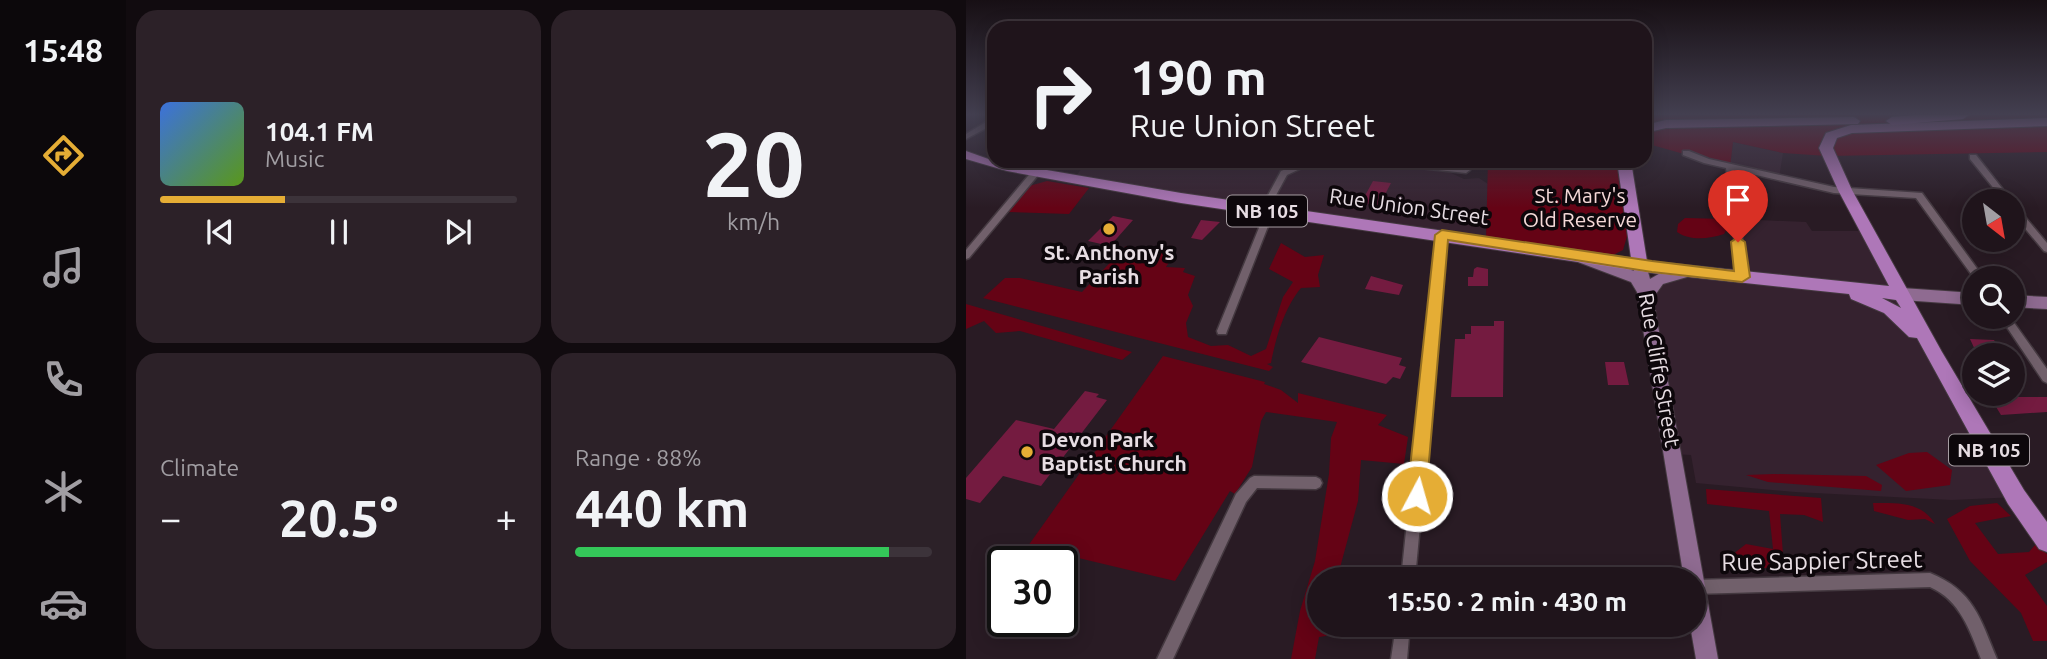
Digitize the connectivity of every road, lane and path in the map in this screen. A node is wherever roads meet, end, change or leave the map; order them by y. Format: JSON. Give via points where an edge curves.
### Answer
{"nodes":[{"id":1,"x":1826,"y":146,"type":"edge"},
{"id":2,"x":1686,"y":153,"type":"dead end"},
{"id":3,"x":966,"y":155,"type":"edge"},
{"id":4,"x":1973,"y":158,"type":"dead end"},
{"id":5,"x":987,"y":161,"type":"edge"},
{"id":6,"x":1730,"y":167,"type":"junction"},
{"id":7,"x":1013,"y":168,"type":"edge"},
{"id":8,"x":1296,"y":168,"type":"edge"},
{"id":9,"x":1445,"y":168,"type":"edge"},
{"id":10,"x":1625,"y":168,"type":"edge"},
{"id":11,"x":1466,"y":170,"type":"dead end"},
{"id":12,"x":1036,"y":172,"type":"junction"},
{"id":13,"x":1998,"y":189,"type":"edge"},
{"id":14,"x":1845,"y":190,"type":"junction"},
{"id":15,"x":1267,"y":211,"type":"junction"},
{"id":16,"x":1633,"y":216,"type":"junction"},
{"id":17,"x":2025,"y":223,"type":"edge"},
{"id":18,"x":1442,"y":235,"type":"junction"},
{"id":19,"x":2047,"y":249,"type":"edge"},
{"id":20,"x":1570,"y":254,"type":"junction"},
{"id":21,"x":966,"y":256,"type":"edge"},
{"id":22,"x":1605,"y":259,"type":"junction"},
{"id":23,"x":1640,"y":265,"type":"junction"},
{"id":24,"x":1971,"y":266,"type":"edge"},
{"id":25,"x":1689,"y":271,"type":"junction"},
{"id":26,"x":1742,"y":277,"type":"junction"},
{"id":27,"x":1841,"y":288,"type":"junction"},
{"id":28,"x":1902,"y":294,"type":"junction"},
{"id":29,"x":1647,"y":296,"type":"junction"},
{"id":30,"x":1962,"y":298,"type":"edge"},
{"id":31,"x":2025,"y":302,"type":"edge"},
{"id":32,"x":2047,"y":303,"type":"edge"},
{"id":33,"x":2013,"y":329,"type":"edge"},
{"id":34,"x":1223,"y":331,"type":"dead end"},
{"id":35,"x":1936,"y":357,"type":"junction"},
{"id":36,"x":2047,"y":378,"type":"edge"},
{"id":37,"x":1316,"y":483,"type":"dead end"},
{"id":38,"x":2047,"y":541,"type":"edge"},
{"id":39,"x":1409,"y":567,"type":"edge"},
{"id":40,"x":1692,"y":567,"type":"edge"},
{"id":41,"x":1706,"y":582,"type":"edge"},
{"id":42,"x":1402,"y":637,"type":"edge"},
{"id":43,"x":1703,"y":637,"type":"edge"},
{"id":44,"x":1165,"y":659,"type":"edge"},
{"id":45,"x":1399,"y":659,"type":"edge"},
{"id":46,"x":1707,"y":659,"type":"edge"},
{"id":47,"x":1989,"y":659,"type":"edge"}],
"edges":[{"from":1,"to":14,"type":"main road"},
{"from":2,"to":6,"type":"street"},
{"from":3,"to":5,"type":"main road","name":"Rue Union Street","number":"NB 105"},
{"from":4,"to":13,"type":"street"},
{"from":6,"to":14,"type":"street"},
{"from":6,"to":26,"type":"street"},
{"from":7,"to":12,"type":"main road","name":"Rue Union Street","number":"NB 105"},
{"from":8,"to":15,"type":"street","via":[[1284,173]]},
{"from":9,"to":11,"type":"street"},
{"from":10,"to":16,"type":"main road","name":"Rue Cliffe Street"},
{"from":12,"to":15,"type":"main road","name":"Rue Union Street","number":"NB 105"},
{"from":12,"to":21,"type":"street"},
{"from":14,"to":24,"type":"street","via":[[1919,195]]},
{"from":14,"to":28,"type":"main road"},
{"from":15,"to":18,"type":"main road","name":"Rue Union Street","number":"NB 105"},
{"from":15,"to":34,"type":"street"},
{"from":16,"to":22,"type":"main road","via":[[1623,250]]},
{"from":16,"to":23,"type":"main road","name":"Rue Cliffe Street"},
{"from":17,"to":19,"type":"street"},
{"from":18,"to":20,"type":"main road","name":"Rue Union Street","number":"NB 105"},
{"from":18,"to":39,"type":"street"},
{"from":20,"to":22,"type":"main road","name":"Rue Union Street","number":"NB 105"},
{"from":20,"to":29,"type":"main road","via":[[1636,278]]},
{"from":22,"to":23,"type":"main road","name":"Rue Union Street","number":"NB 105"},
{"from":23,"to":25,"type":"main road","name":"Rue Union Street","number":"NB 105"},
{"from":23,"to":29,"type":"main road","name":"Rue Cliffe Street"},
{"from":25,"to":26,"type":"main road","name":"Rue Union Street","number":"NB 105"},
{"from":25,"to":29,"type":"main road","via":[[1657,279]]},
{"from":26,"to":27,"type":"main road","name":"Rue Union Street","number":"NB 105"},
{"from":27,"to":28,"type":"main road","name":"Rue Union Street","number":"NB 105"},
{"from":27,"to":35,"type":"main road","via":[[1889,308]]},
{"from":28,"to":30,"type":"main road","name":"Rue Union Street"},
{"from":28,"to":35,"type":"main road","number":"NB 105"},
{"from":29,"to":40,"type":"main road","name":"Rue Cliffe Street"},
{"from":31,"to":32,"type":"main road"},
{"from":33,"to":36,"type":"street"},
{"from":35,"to":38,"type":"main road","number":"NB 105","via":[[2016,497]]},
{"from":37,"to":44,"type":"street","via":[[1255,482],[1241,498]]},
{"from":41,"to":47,"type":"street","name":"Rue Sappier Street","via":[[1930,580],[1945,584],[1959,596]]},
{"from":42,"to":45,"type":"street"},
{"from":43,"to":46,"type":"main road","name":"Rue Cliffe Street"}]}
